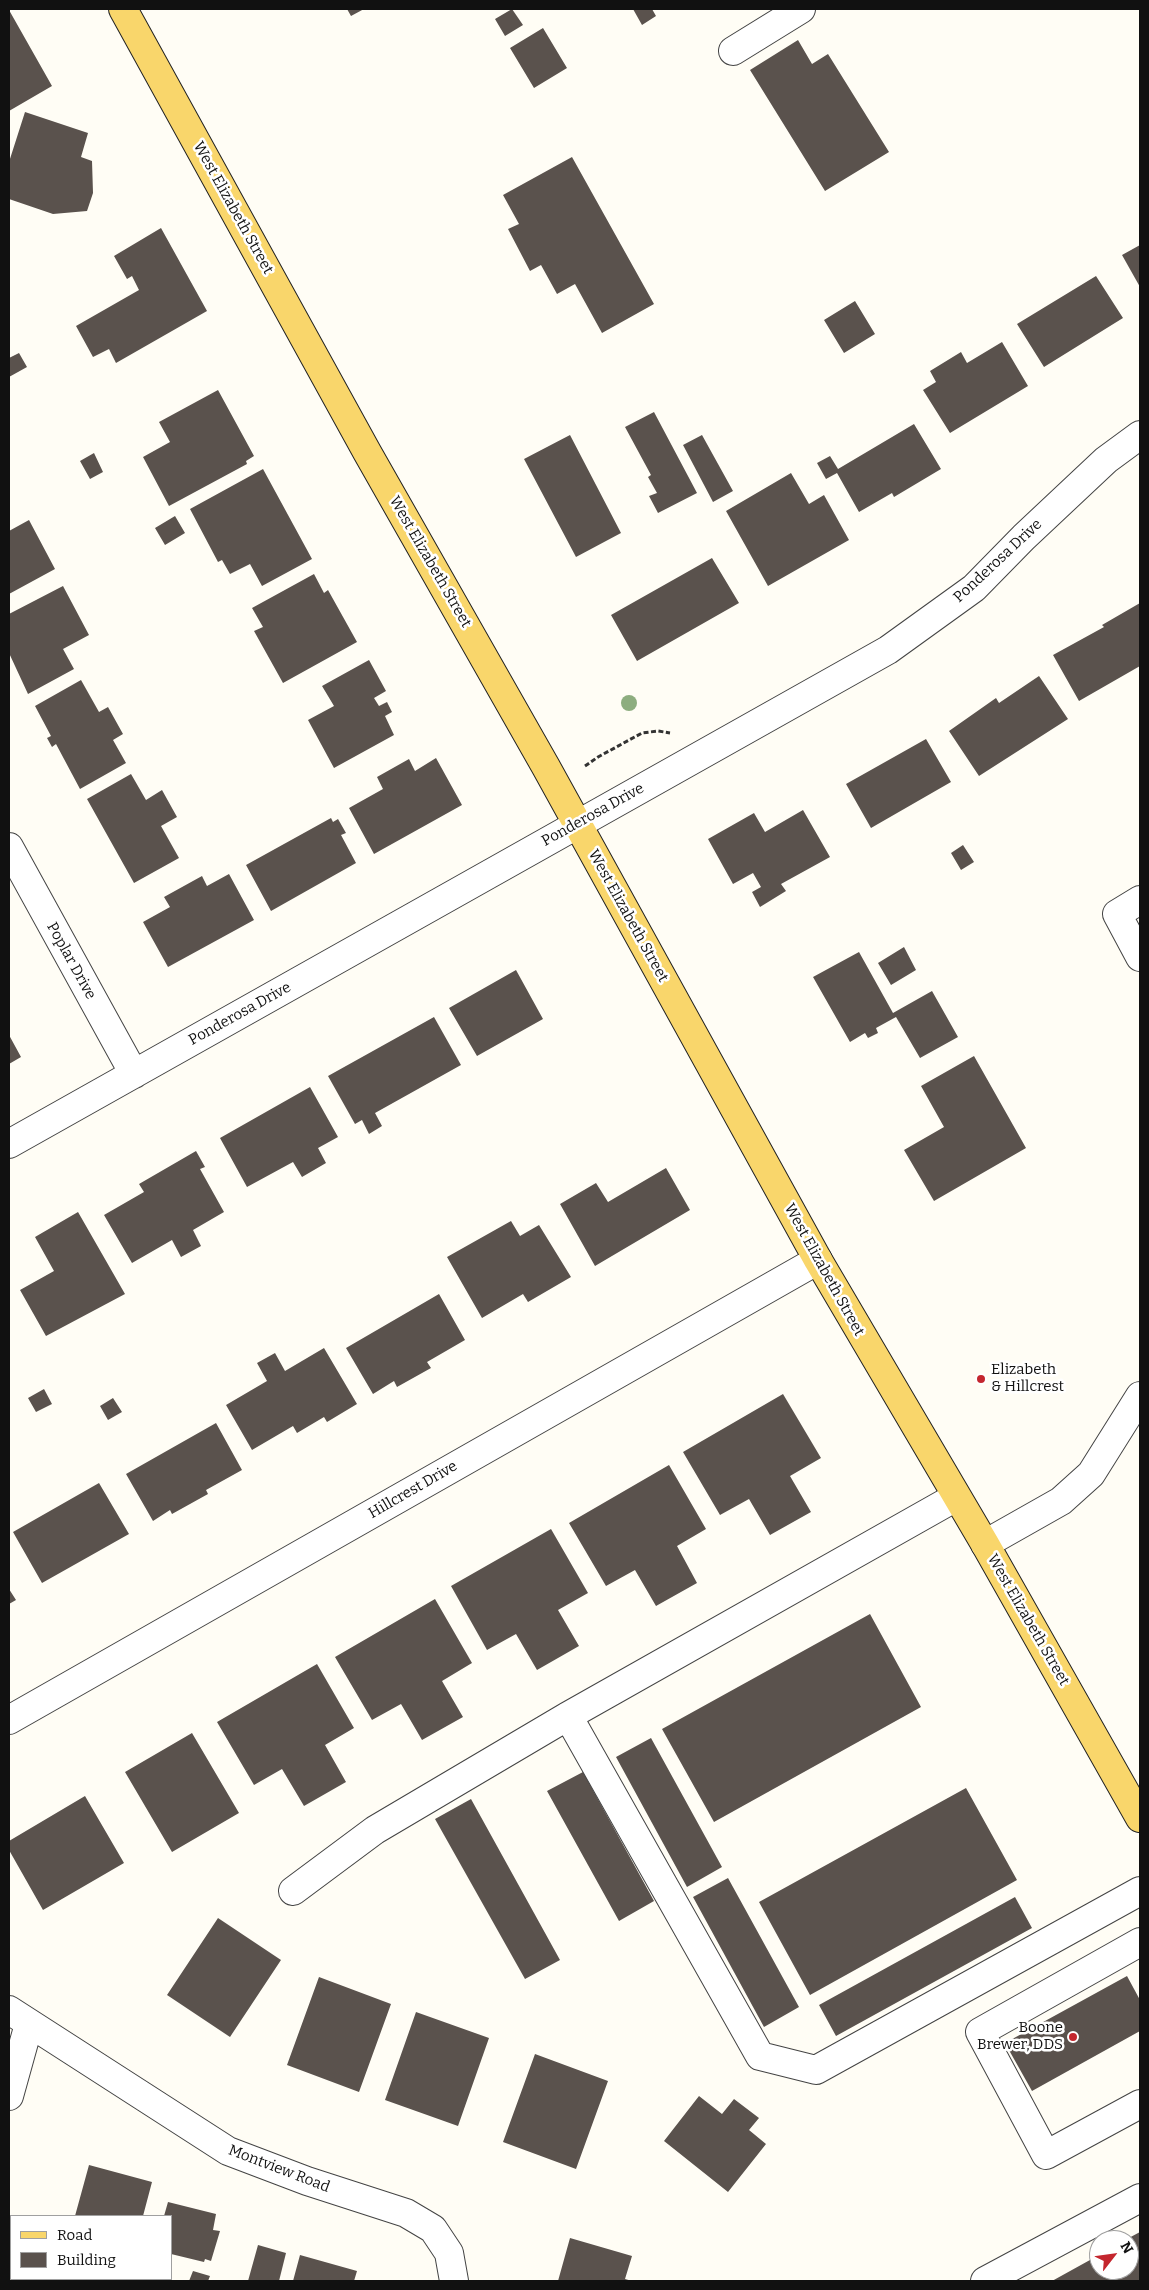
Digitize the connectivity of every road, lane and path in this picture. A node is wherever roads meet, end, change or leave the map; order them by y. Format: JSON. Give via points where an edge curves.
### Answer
{"nodes":[{"id":1,"x":123,"y":9,"type":"edge"},
{"id":2,"x":801,"y":9,"type":"edge"},
{"id":3,"x":733,"y":50,"type":"dead end"},
{"id":4,"x":1140,"y":435,"type":"edge"},
{"id":5,"x":658,"y":731,"type":"dead end"},
{"id":6,"x":595,"y":759,"type":"dead end"},
{"id":7,"x":577,"y":823,"type":"junction"},
{"id":8,"x":9,"y":847,"type":"edge"},
{"id":9,"x":1140,"y":900,"type":"edge"},
{"id":10,"x":1140,"y":957,"type":"edge"},
{"id":11,"x":134,"y":1074,"type":"junction"},
{"id":12,"x":9,"y":1144,"type":"edge"},
{"id":13,"x":818,"y":1260,"type":"junction"},
{"id":14,"x":1140,"y":1396,"type":"edge"},
{"id":15,"x":956,"y":1496,"type":"junction"},
{"id":16,"x":985,"y":1544,"type":"junction"},
{"id":17,"x":568,"y":1716,"type":"junction"},
{"id":18,"x":9,"y":1720,"type":"edge"},
{"id":19,"x":1139,"y":1813,"type":"edge"},
{"id":20,"x":293,"y":1891,"type":"dead end"},
{"id":21,"x":1140,"y":1891,"type":"edge"},
{"id":22,"x":1140,"y":1942,"type":"edge"},
{"id":23,"x":19,"y":2017,"type":"edge"},
{"id":24,"x":9,"y":2096,"type":"edge"},
{"id":25,"x":1140,"y":2104,"type":"edge"},
{"id":26,"x":1140,"y":2198,"type":"edge"},
{"id":27,"x":454,"y":2281,"type":"edge"},
{"id":28,"x":985,"y":2281,"type":"edge"}],
"edges":[{"from":1,"to":7,"type":"main road","name":"West Elizabeth Street"},
{"from":2,"to":3,"type":"street"},
{"from":4,"to":7,"type":"street","name":"Ponderosa Drive","via":[[1106,460],[974,588],[925,625],[888,650]]},
{"from":5,"to":6,"type":"path","via":[[642,733]]},
{"from":7,"to":11,"type":"street","name":"Ponderosa Drive"},
{"from":7,"to":13,"type":"main road","name":"West Elizabeth Street"},
{"from":8,"to":11,"type":"street","name":"Poplar Drive"},
{"from":9,"to":10,"type":"street","via":[[1117,914]]},
{"from":11,"to":12,"type":"street","name":"Ponderosa Drive"},
{"from":13,"to":15,"type":"main road","name":"West Elizabeth Street"},
{"from":13,"to":18,"type":"street","name":"Hillcrest Drive"},
{"from":14,"to":16,"type":"street","via":[[1090,1474],[1060,1501]]},
{"from":15,"to":16,"type":"main road","name":"West Elizabeth Street"},
{"from":15,"to":17,"type":"street"},
{"from":16,"to":19,"type":"main road","name":"West Elizabeth Street"},
{"from":17,"to":20,"type":"street","via":[[375,1830]]},
{"from":17,"to":21,"type":"street","via":[[760,2056],[816,2070]]},
{"from":22,"to":25,"type":"street","via":[[980,2032],[1046,2155]]},
{"from":23,"to":24,"type":"street"},
{"from":23,"to":27,"type":"street","name":"Montview Road","via":[[228,2151],[406,2213],[433,2229],[449,2253]]},
{"from":26,"to":28,"type":"street"}]}
